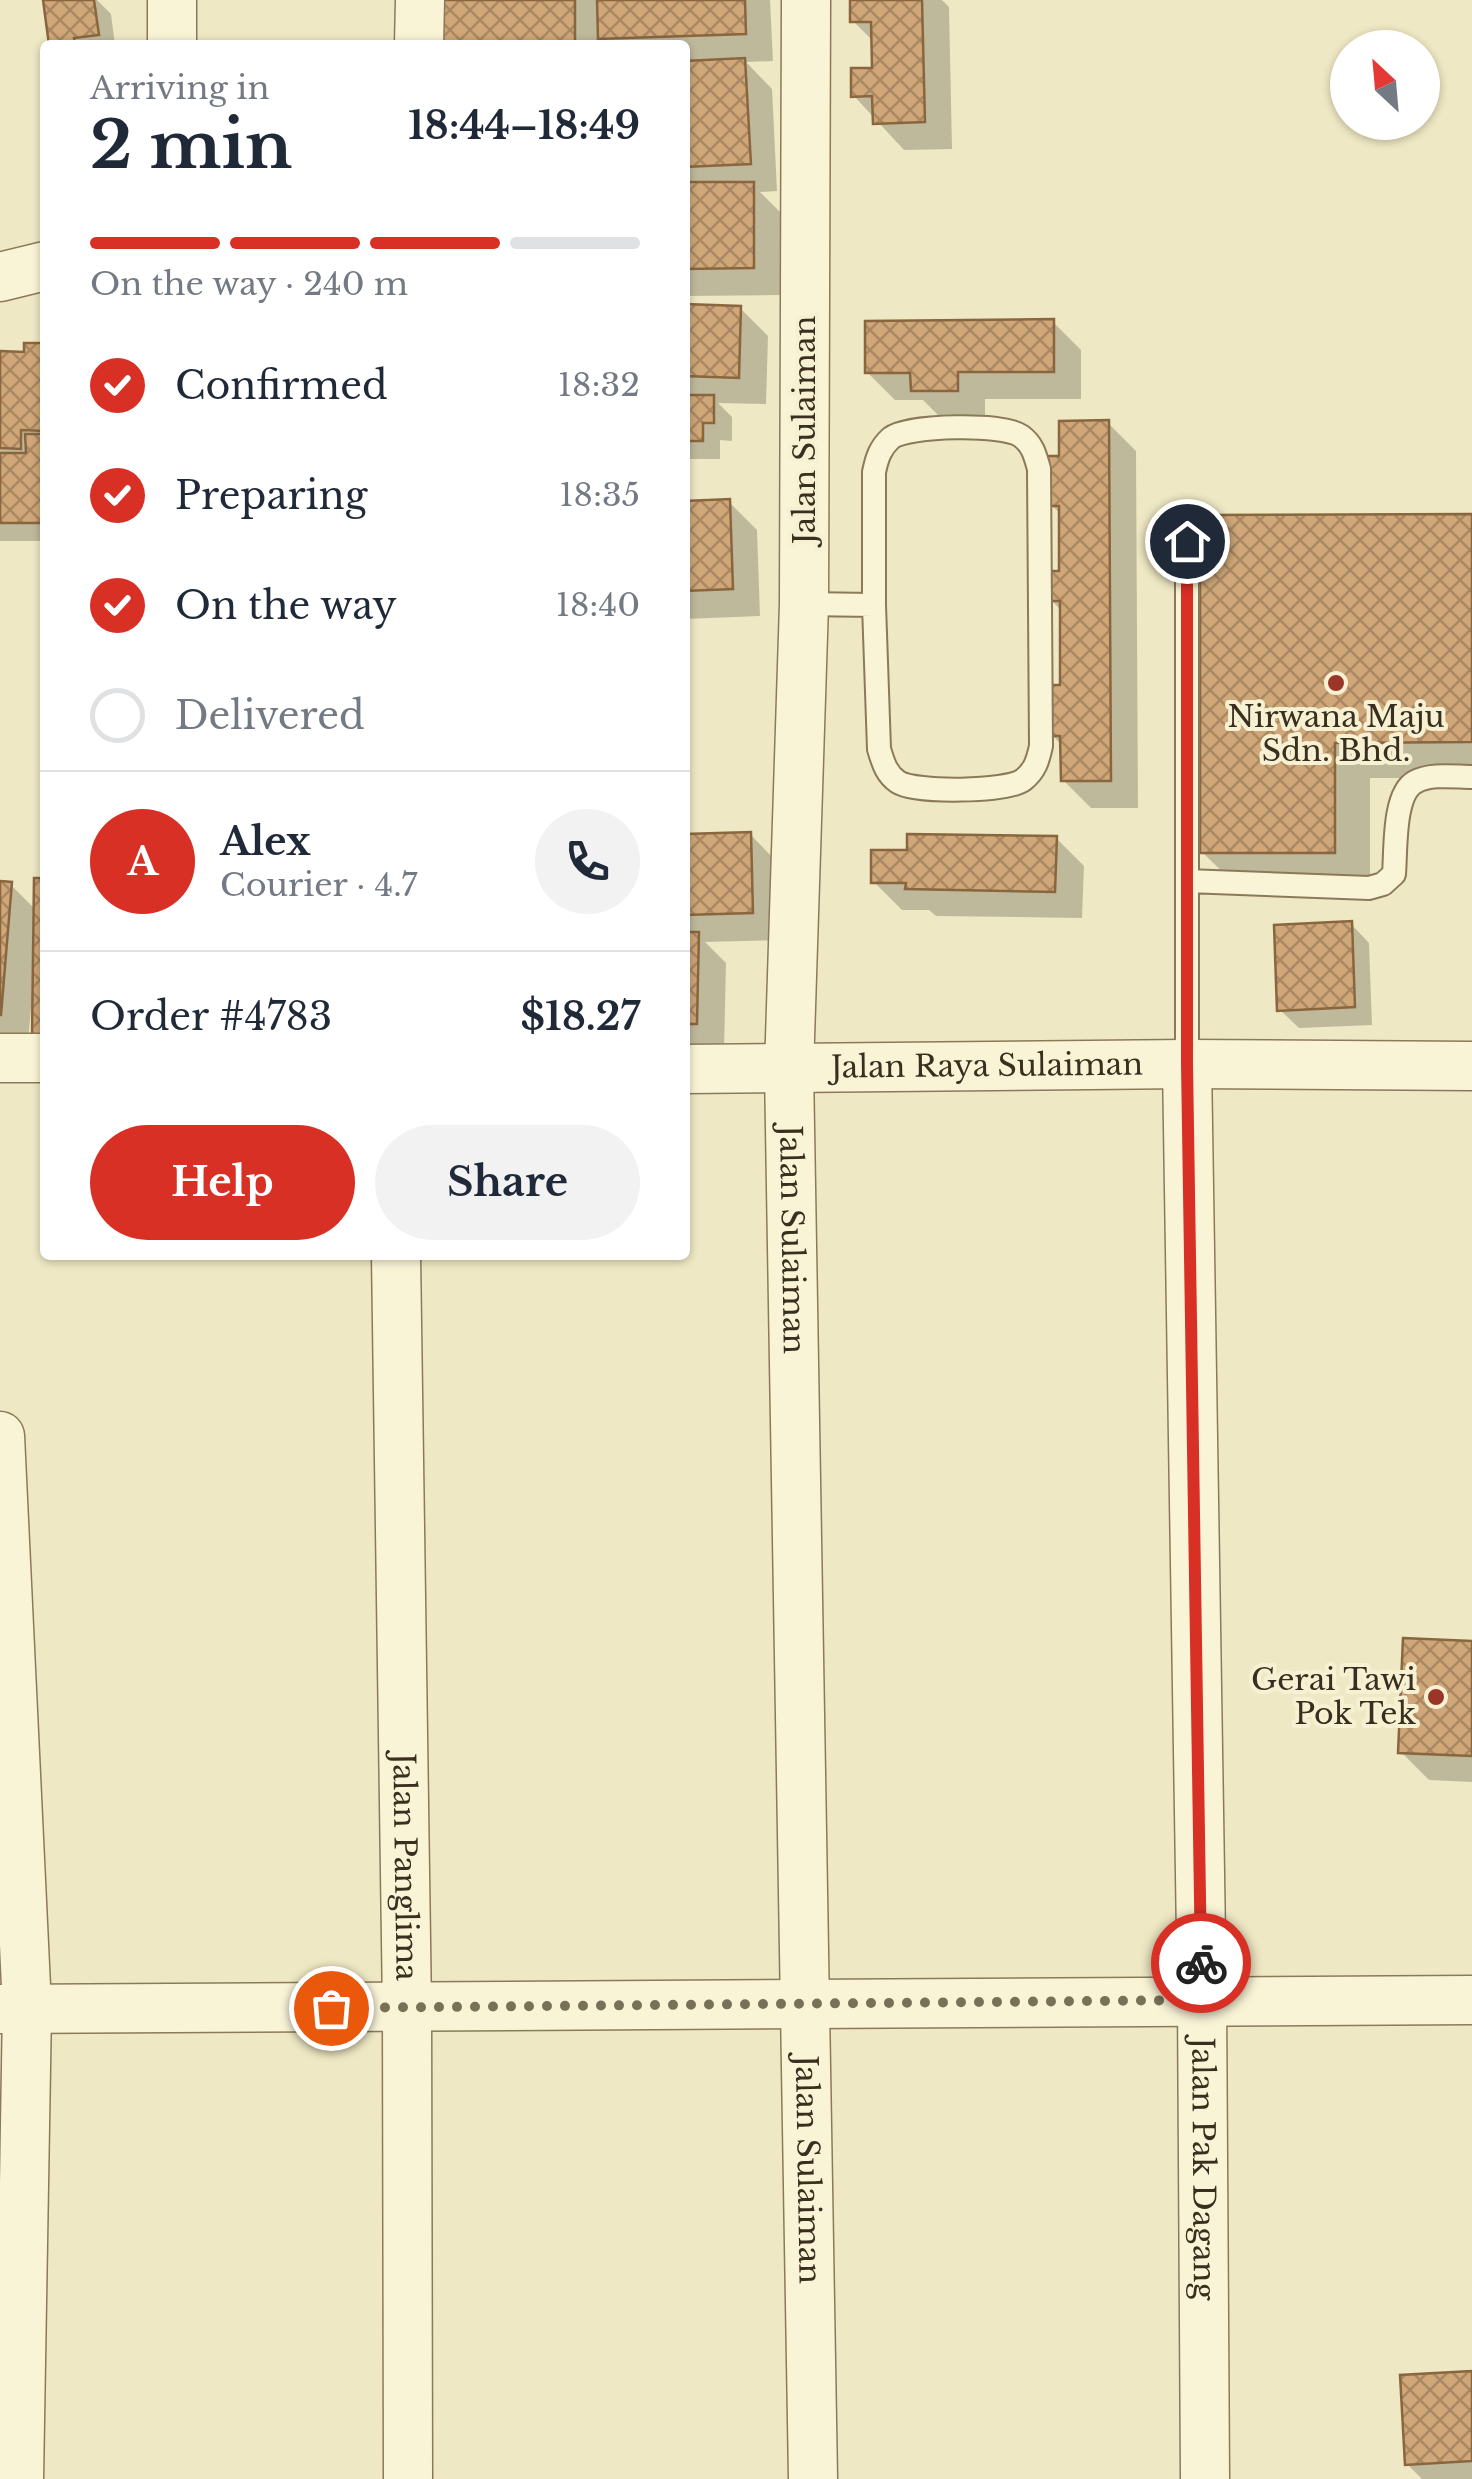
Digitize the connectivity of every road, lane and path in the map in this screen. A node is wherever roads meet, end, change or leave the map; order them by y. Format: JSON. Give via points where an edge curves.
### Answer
{"nodes":[{"id":1,"x":172,"y":0,"type":"edge"},
{"id":2,"x":420,"y":0,"type":"edge"},
{"id":3,"x":806,"y":0,"type":"edge"},
{"id":4,"x":172,"y":40,"type":"edge"},
{"id":5,"x":419,"y":40,"type":"edge"},
{"id":6,"x":40,"y":267,"type":"edge"},
{"id":7,"x":0,"y":278,"type":"edge"},
{"id":8,"x":1187,"y":541,"type":"dead end"},
{"id":9,"x":804,"y":604,"type":"junction"},
{"id":10,"x":874,"y":605,"type":"junction"},
{"id":11,"x":1472,"y":777,"type":"edge"},
{"id":12,"x":1187,"y":881,"type":"junction"},
{"id":13,"x":0,"y":1058,"type":"edge"},
{"id":14,"x":40,"y":1058,"type":"edge"},
{"id":15,"x":1187,"y":1064,"type":"junction"},
{"id":16,"x":1472,"y":1066,"type":"edge"},
{"id":17,"x":690,"y":1069,"type":"edge"},
{"id":18,"x":790,"y":1069,"type":"junction"},
{"id":19,"x":396,"y":1260,"type":"edge"},
{"id":20,"x":0,"y":1436,"type":"edge"},
{"id":21,"x":1202,"y":2000,"type":"junction"},
{"id":22,"x":1472,"y":2000,"type":"edge"},
{"id":23,"x":806,"y":2003,"type":"junction"},
{"id":24,"x":13,"y":2009,"type":"edge"},
{"id":25,"x":407,"y":2009,"type":"junction"},
{"id":26,"x":19,"y":2479,"type":"edge"},
{"id":27,"x":408,"y":2479,"type":"edge"},
{"id":28,"x":813,"y":2479,"type":"edge"},
{"id":29,"x":1205,"y":2479,"type":"edge"}],
"edges":[{"from":1,"to":4,"type":"street"},
{"from":2,"to":5,"type":"street"},
{"from":3,"to":9,"type":"street","name":"Jalan Sulaiman"},
{"from":6,"to":7,"type":"street"},
{"from":8,"to":12,"type":"lane","name":"Jalan Pak Dagang"},
{"from":9,"to":10,"type":"lane"},
{"from":9,"to":18,"type":"street","name":"Jalan Sulaiman"},
{"from":10,"to":10,"type":"lane","via":[[879,451],[894,436],[915,430],[997,428],[1018,434],[1033,448],[1039,469],[1041,746],[1036,766],[1021,782],[920,788],[900,784],[884,769]]},
{"from":11,"to":12,"type":"lane","via":[[1429,778],[1404,792],[1394,874],[1383,884]]},
{"from":12,"to":15,"type":"lane","name":"Jalan Pak Dagang"},
{"from":13,"to":14,"type":"street"},
{"from":15,"to":16,"type":"street","name":"Jalan Raya Sulaiman"},
{"from":15,"to":18,"type":"street","name":"Jalan Raya Sulaiman"},
{"from":15,"to":21,"type":"street","name":"Jalan Pak Dagang"},
{"from":17,"to":18,"type":"street","name":"Jalan Raya Sulaiman"},
{"from":18,"to":23,"type":"street","name":"Jalan Sulaiman"},
{"from":19,"to":25,"type":"street","name":"Jalan Panglima"},
{"from":20,"to":24,"type":"street"},
{"from":21,"to":22,"type":"street"},
{"from":21,"to":23,"type":"street"},
{"from":21,"to":29,"type":"street","name":"Jalan Pak Dagang"},
{"from":23,"to":25,"type":"street"},
{"from":23,"to":28,"type":"street","name":"Jalan Sulaiman"},
{"from":24,"to":25,"type":"street"},
{"from":24,"to":26,"type":"street"},
{"from":25,"to":27,"type":"street","name":"Jalan Panglima"}]}
